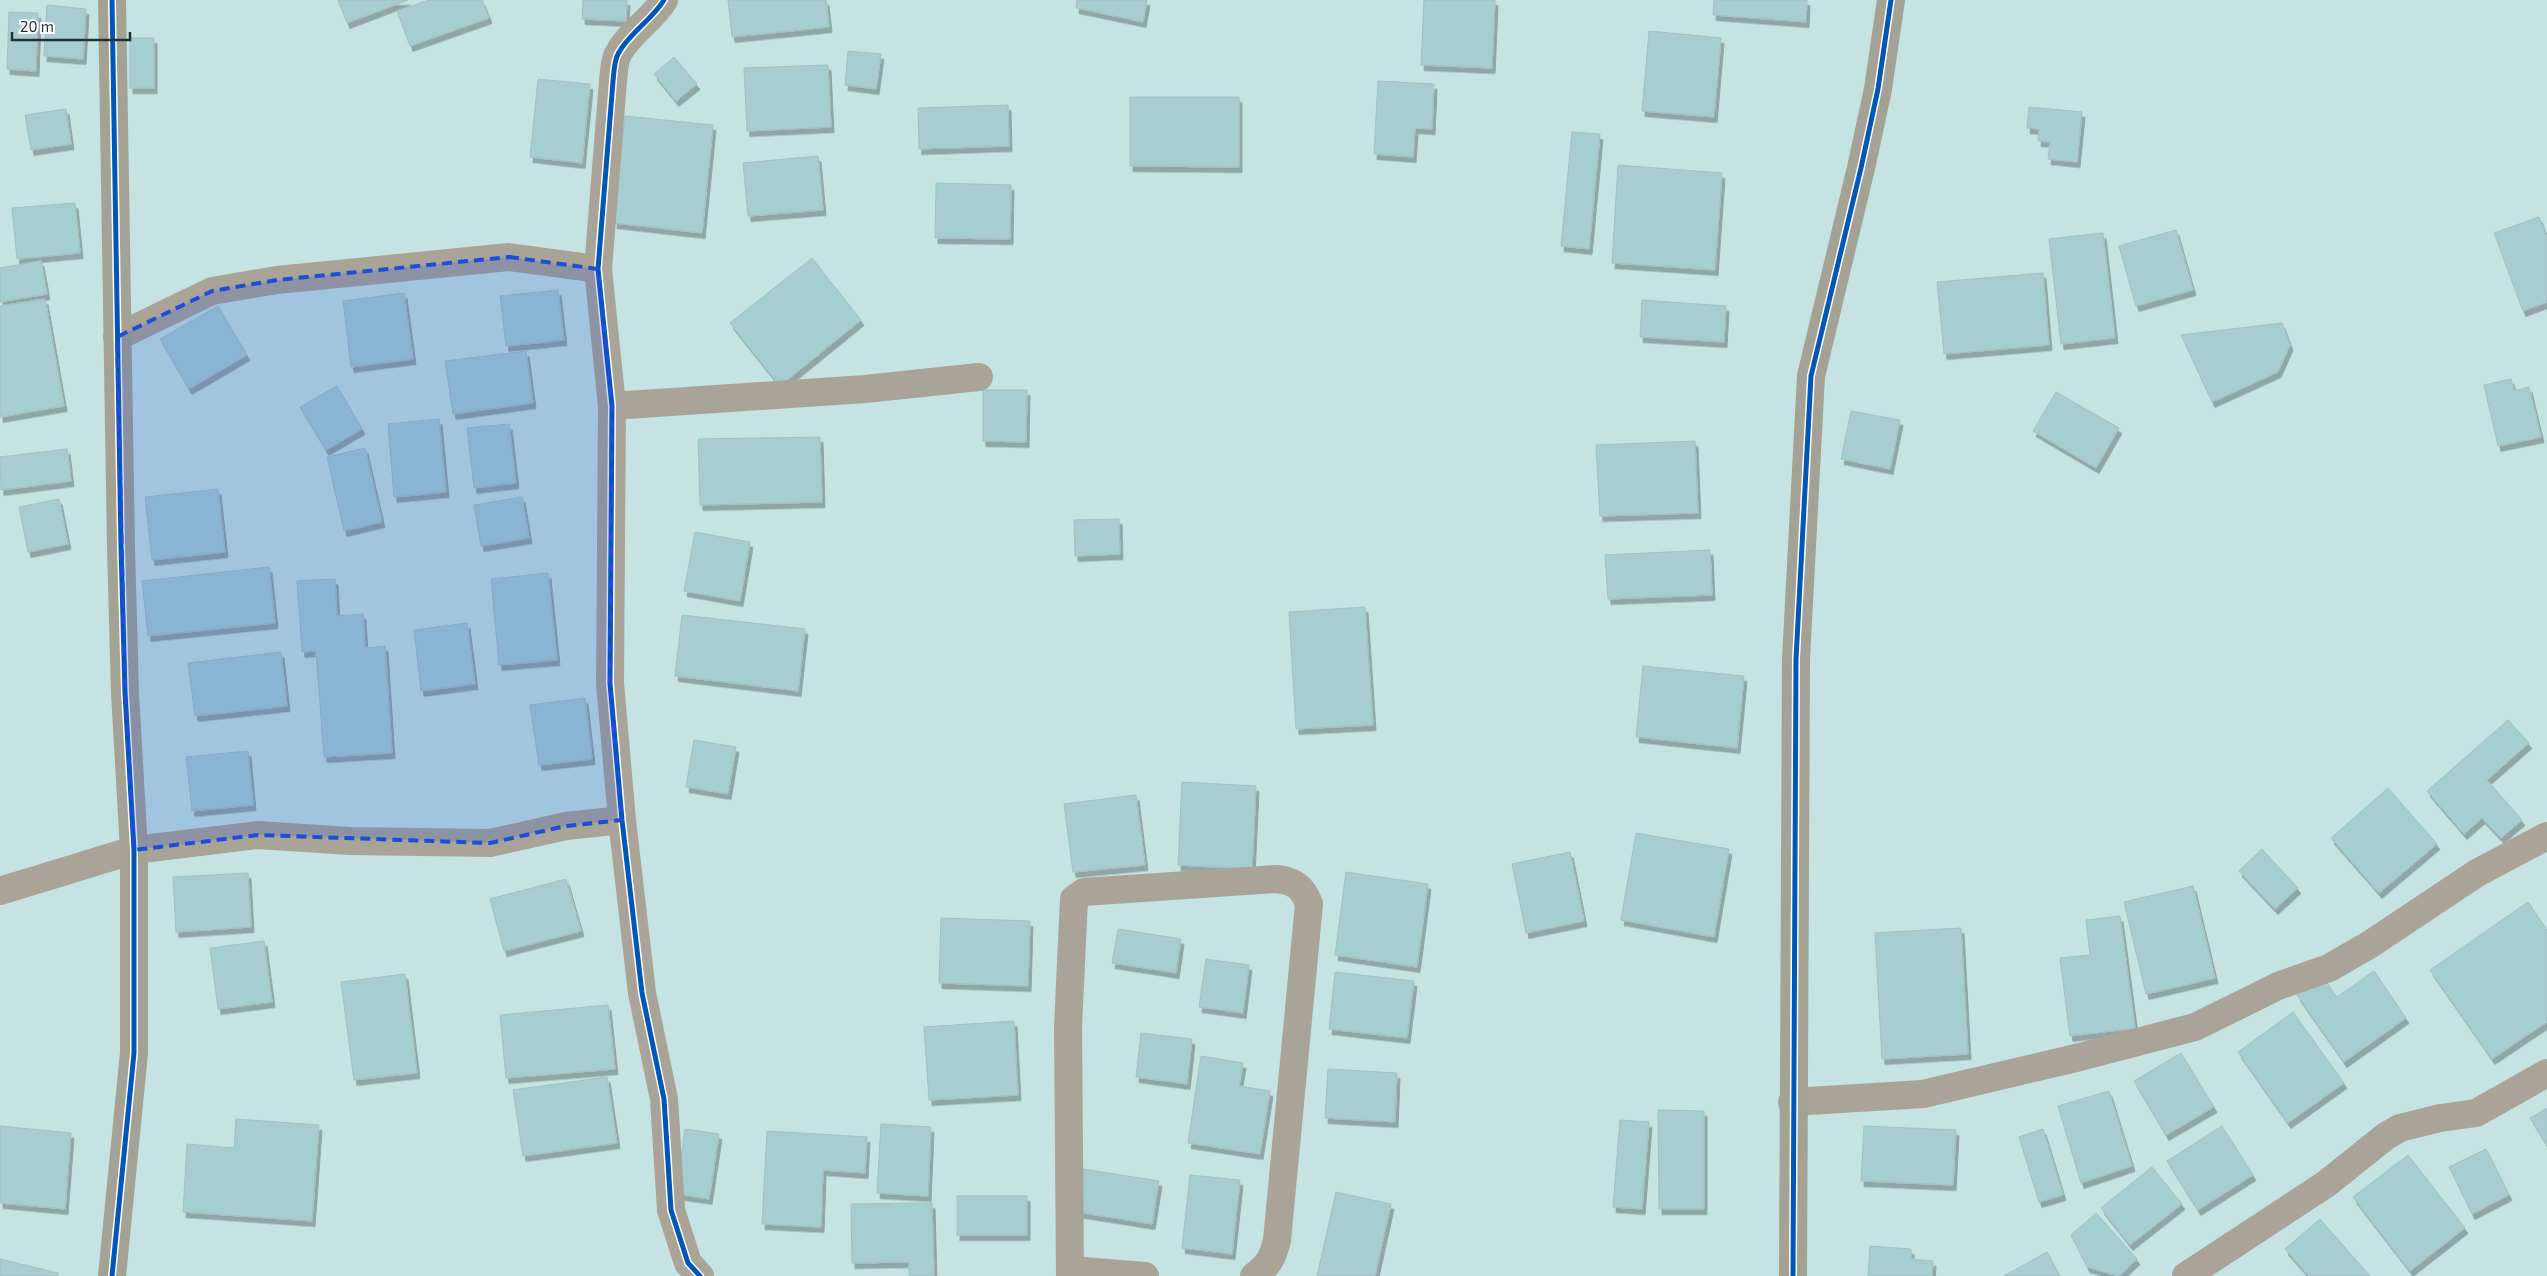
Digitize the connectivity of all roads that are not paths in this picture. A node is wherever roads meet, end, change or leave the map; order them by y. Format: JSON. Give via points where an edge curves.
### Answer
{"nodes":[{"id":1,"x":112,"y":0,"type":"edge"},
{"id":2,"x":664,"y":0,"type":"edge"},
{"id":3,"x":1891,"y":0,"type":"edge"},
{"id":4,"x":598,"y":269,"type":"junction"},
{"id":5,"x":117,"y":337,"type":"junction"},
{"id":6,"x":979,"y":378,"type":"dead end"},
{"id":7,"x":612,"y":406,"type":"junction"},
{"id":8,"x":622,"y":820,"type":"junction"},
{"id":9,"x":2547,"y":836,"type":"edge"},
{"id":10,"x":134,"y":850,"type":"junction"},
{"id":11,"x":0,"y":891,"type":"edge"},
{"id":12,"x":2547,"y":1074,"type":"edge"},
{"id":13,"x":1792,"y":1102,"type":"junction"},
{"id":14,"x":1070,"y":1273,"type":"edge"},
{"id":15,"x":112,"y":1276,"type":"edge"},
{"id":16,"x":700,"y":1276,"type":"edge"},
{"id":17,"x":1145,"y":1276,"type":"edge"},
{"id":18,"x":1254,"y":1276,"type":"edge"},
{"id":19,"x":1793,"y":1276,"type":"edge"},
{"id":20,"x":2186,"y":1276,"type":"edge"}],
"edges":[{"from":1,"to":5,"type":"street"},
{"from":2,"to":4,"type":"street","via":[[617,55]]},
{"from":3,"to":13,"type":"street","via":[[1865,151],[1811,376],[1796,659]]},
{"from":4,"to":5,"type":"street","via":[[508,257],[277,280],[212,292]]},
{"from":4,"to":7,"type":"street"},
{"from":5,"to":10,"type":"street","via":[[125,693]]},
{"from":6,"to":7,"type":"street"},
{"from":7,"to":8,"type":"street","via":[[610,683]]},
{"from":8,"to":10,"type":"street","via":[[566,826],[490,843],[350,841],[258,835]]},
{"from":8,"to":16,"type":"street","via":[[642,993],[664,1099],[671,1210],[688,1263]]},
{"from":9,"to":13,"type":"street","via":[[2477,873],[2370,945],[2329,968],[2278,986],[2195,1027],[1923,1094]]},
{"from":10,"to":11,"type":"street"},
{"from":10,"to":15,"type":"street","via":[[134,1053]]},
{"from":12,"to":20,"type":"street","via":[[2476,1113],[2400,1128],[2326,1184]]},
{"from":13,"to":19,"type":"street"},
{"from":14,"to":17,"type":"street"},
{"from":14,"to":18,"type":"street","via":[[1068,1027],[1074,899],[1084,892],[1277,879],[1296,884],[1309,904],[1277,1240],[1273,1257]]}]}
